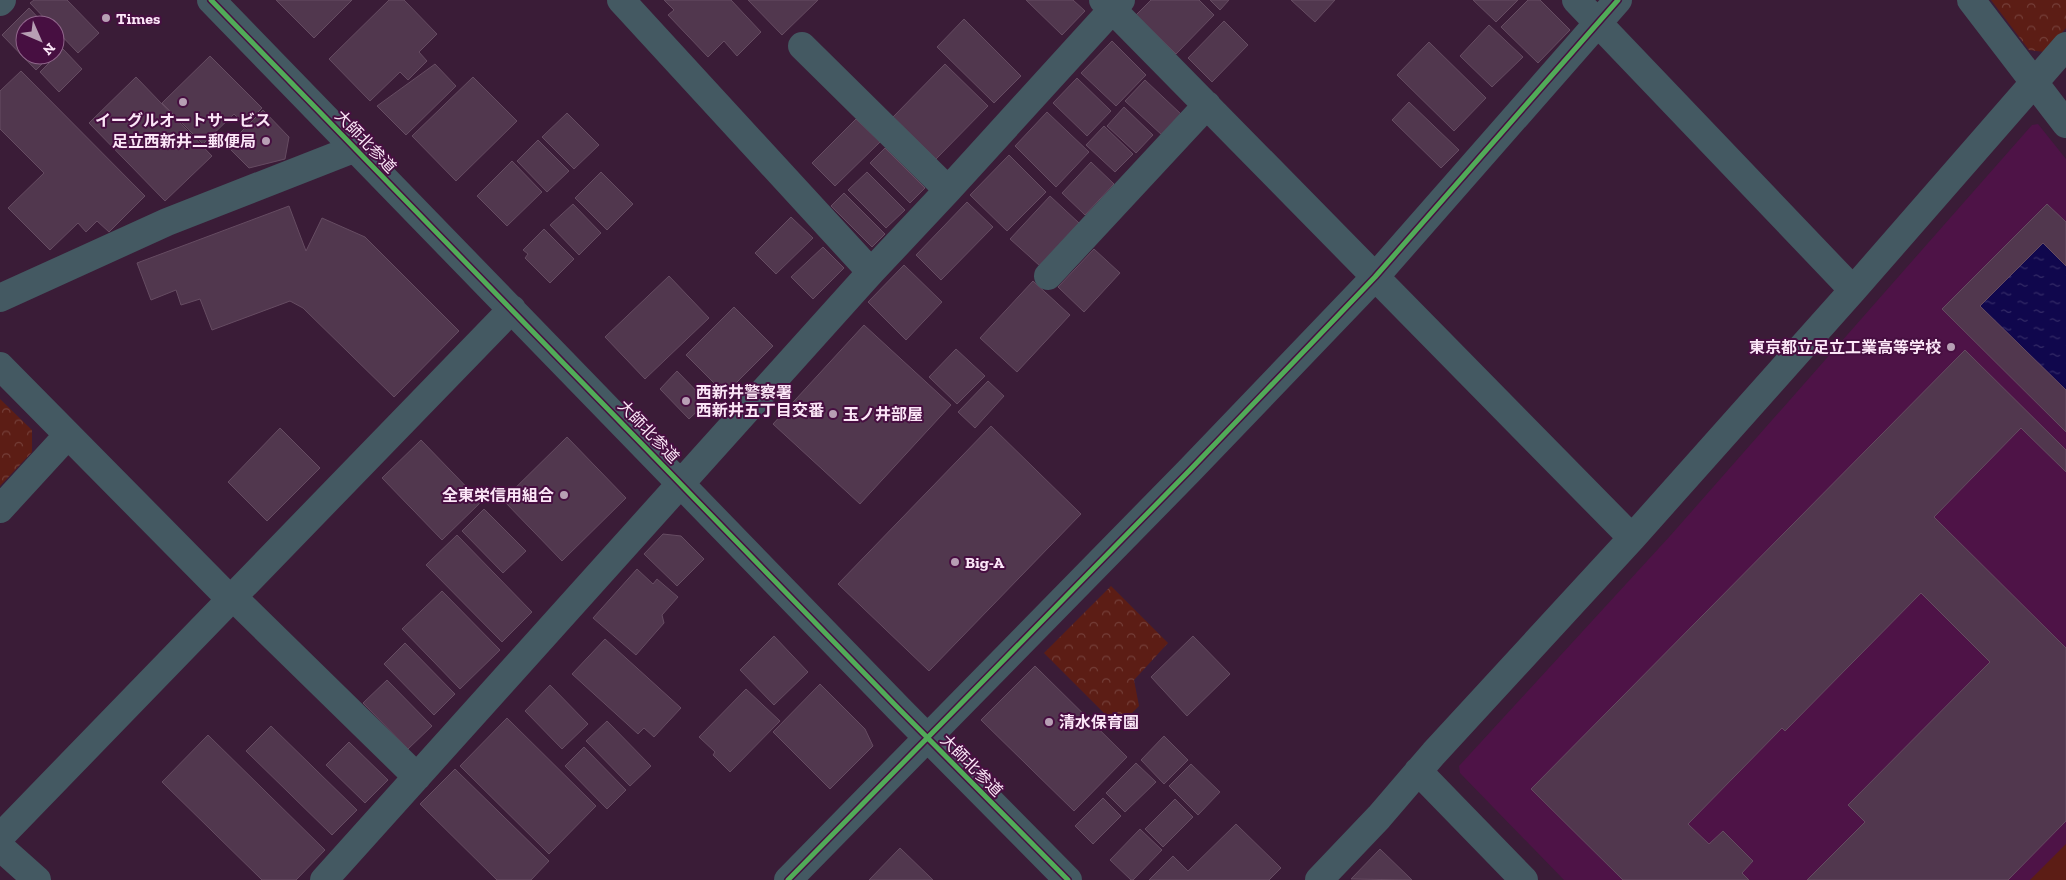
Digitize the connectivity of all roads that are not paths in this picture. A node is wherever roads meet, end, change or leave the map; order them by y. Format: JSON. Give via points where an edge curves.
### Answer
{"nodes":[{"id":1,"x":211,"y":0,"type":"edge"},
{"id":2,"x":621,"y":0,"type":"edge"},
{"id":3,"x":1576,"y":0,"type":"edge"},
{"id":4,"x":1618,"y":0,"type":"edge"},
{"id":5,"x":1971,"y":0,"type":"edge"},
{"id":6,"x":1112,"y":3,"type":"edge"},
{"id":7,"x":1598,"y":23,"type":"junction"},
{"id":8,"x":802,"y":46,"type":"dead end"},
{"id":9,"x":2066,"y":46,"type":"edge"},
{"id":10,"x":2033,"y":82,"type":"junction"},
{"id":11,"x":1207,"y":105,"type":"junction"},
{"id":12,"x":2066,"y":124,"type":"edge"},
{"id":13,"x":356,"y":148,"type":"junction"},
{"id":14,"x":948,"y":190,"type":"junction"},
{"id":15,"x":870,"y":272,"type":"junction"},
{"id":16,"x":1048,"y":276,"type":"dead end"},
{"id":17,"x":1376,"y":277,"type":"junction"},
{"id":18,"x":1853,"y":290,"type":"junction"},
{"id":19,"x":0,"y":298,"type":"edge"},
{"id":20,"x":512,"y":308,"type":"junction"},
{"id":21,"x":0,"y":366,"type":"edge"},
{"id":22,"x":67,"y":436,"type":"junction"},
{"id":23,"x":682,"y":483,"type":"junction"},
{"id":24,"x":0,"y":509,"type":"edge"},
{"id":25,"x":1632,"y":538,"type":"junction"},
{"id":26,"x":232,"y":598,"type":"junction"},
{"id":27,"x":926,"y":737,"type":"junction"},
{"id":28,"x":1418,"y":771,"type":"junction"},
{"id":29,"x":417,"y":777,"type":"junction"},
{"id":30,"x":0,"y":837,"type":"edge"},
{"id":31,"x":0,"y":847,"type":"edge"},
{"id":32,"x":37,"y":880,"type":"edge"},
{"id":33,"x":324,"y":880,"type":"edge"},
{"id":34,"x":788,"y":880,"type":"edge"},
{"id":35,"x":1068,"y":880,"type":"edge"},
{"id":36,"x":1318,"y":880,"type":"edge"},
{"id":37,"x":1524,"y":880,"type":"edge"}],
"edges":[{"from":1,"to":13,"type":"street","name":"大師北参道"},
{"from":2,"to":15,"type":"street"},
{"from":3,"to":7,"type":"street"},
{"from":4,"to":7,"type":"street"},
{"from":5,"to":10,"type":"street"},
{"from":6,"to":11,"type":"street"},
{"from":6,"to":14,"type":"street"},
{"from":7,"to":17,"type":"street"},
{"from":7,"to":18,"type":"street"},
{"from":8,"to":14,"type":"street"},
{"from":9,"to":10,"type":"street"},
{"from":10,"to":12,"type":"street"},
{"from":10,"to":18,"type":"street"},
{"from":11,"to":16,"type":"street"},
{"from":11,"to":17,"type":"street"},
{"from":13,"to":19,"type":"street","via":[[168,222]]},
{"from":13,"to":20,"type":"street","name":"大師北参道"},
{"from":14,"to":15,"type":"street"},
{"from":15,"to":23,"type":"street"},
{"from":17,"to":25,"type":"street"},
{"from":17,"to":27,"type":"street"},
{"from":18,"to":25,"type":"street"},
{"from":20,"to":23,"type":"street","name":"大師北参道"},
{"from":20,"to":26,"type":"street"},
{"from":21,"to":22,"type":"street"},
{"from":22,"to":24,"type":"street"},
{"from":22,"to":26,"type":"street"},
{"from":23,"to":27,"type":"street","name":"大師北参道"},
{"from":23,"to":29,"type":"street"},
{"from":25,"to":28,"type":"street"},
{"from":26,"to":29,"type":"street"},
{"from":26,"to":30,"type":"street"},
{"from":27,"to":34,"type":"street"},
{"from":27,"to":35,"type":"street","name":"大師北参道"},
{"from":28,"to":36,"type":"street"},
{"from":28,"to":37,"type":"street"},
{"from":29,"to":33,"type":"street"},
{"from":31,"to":32,"type":"street"}]}
